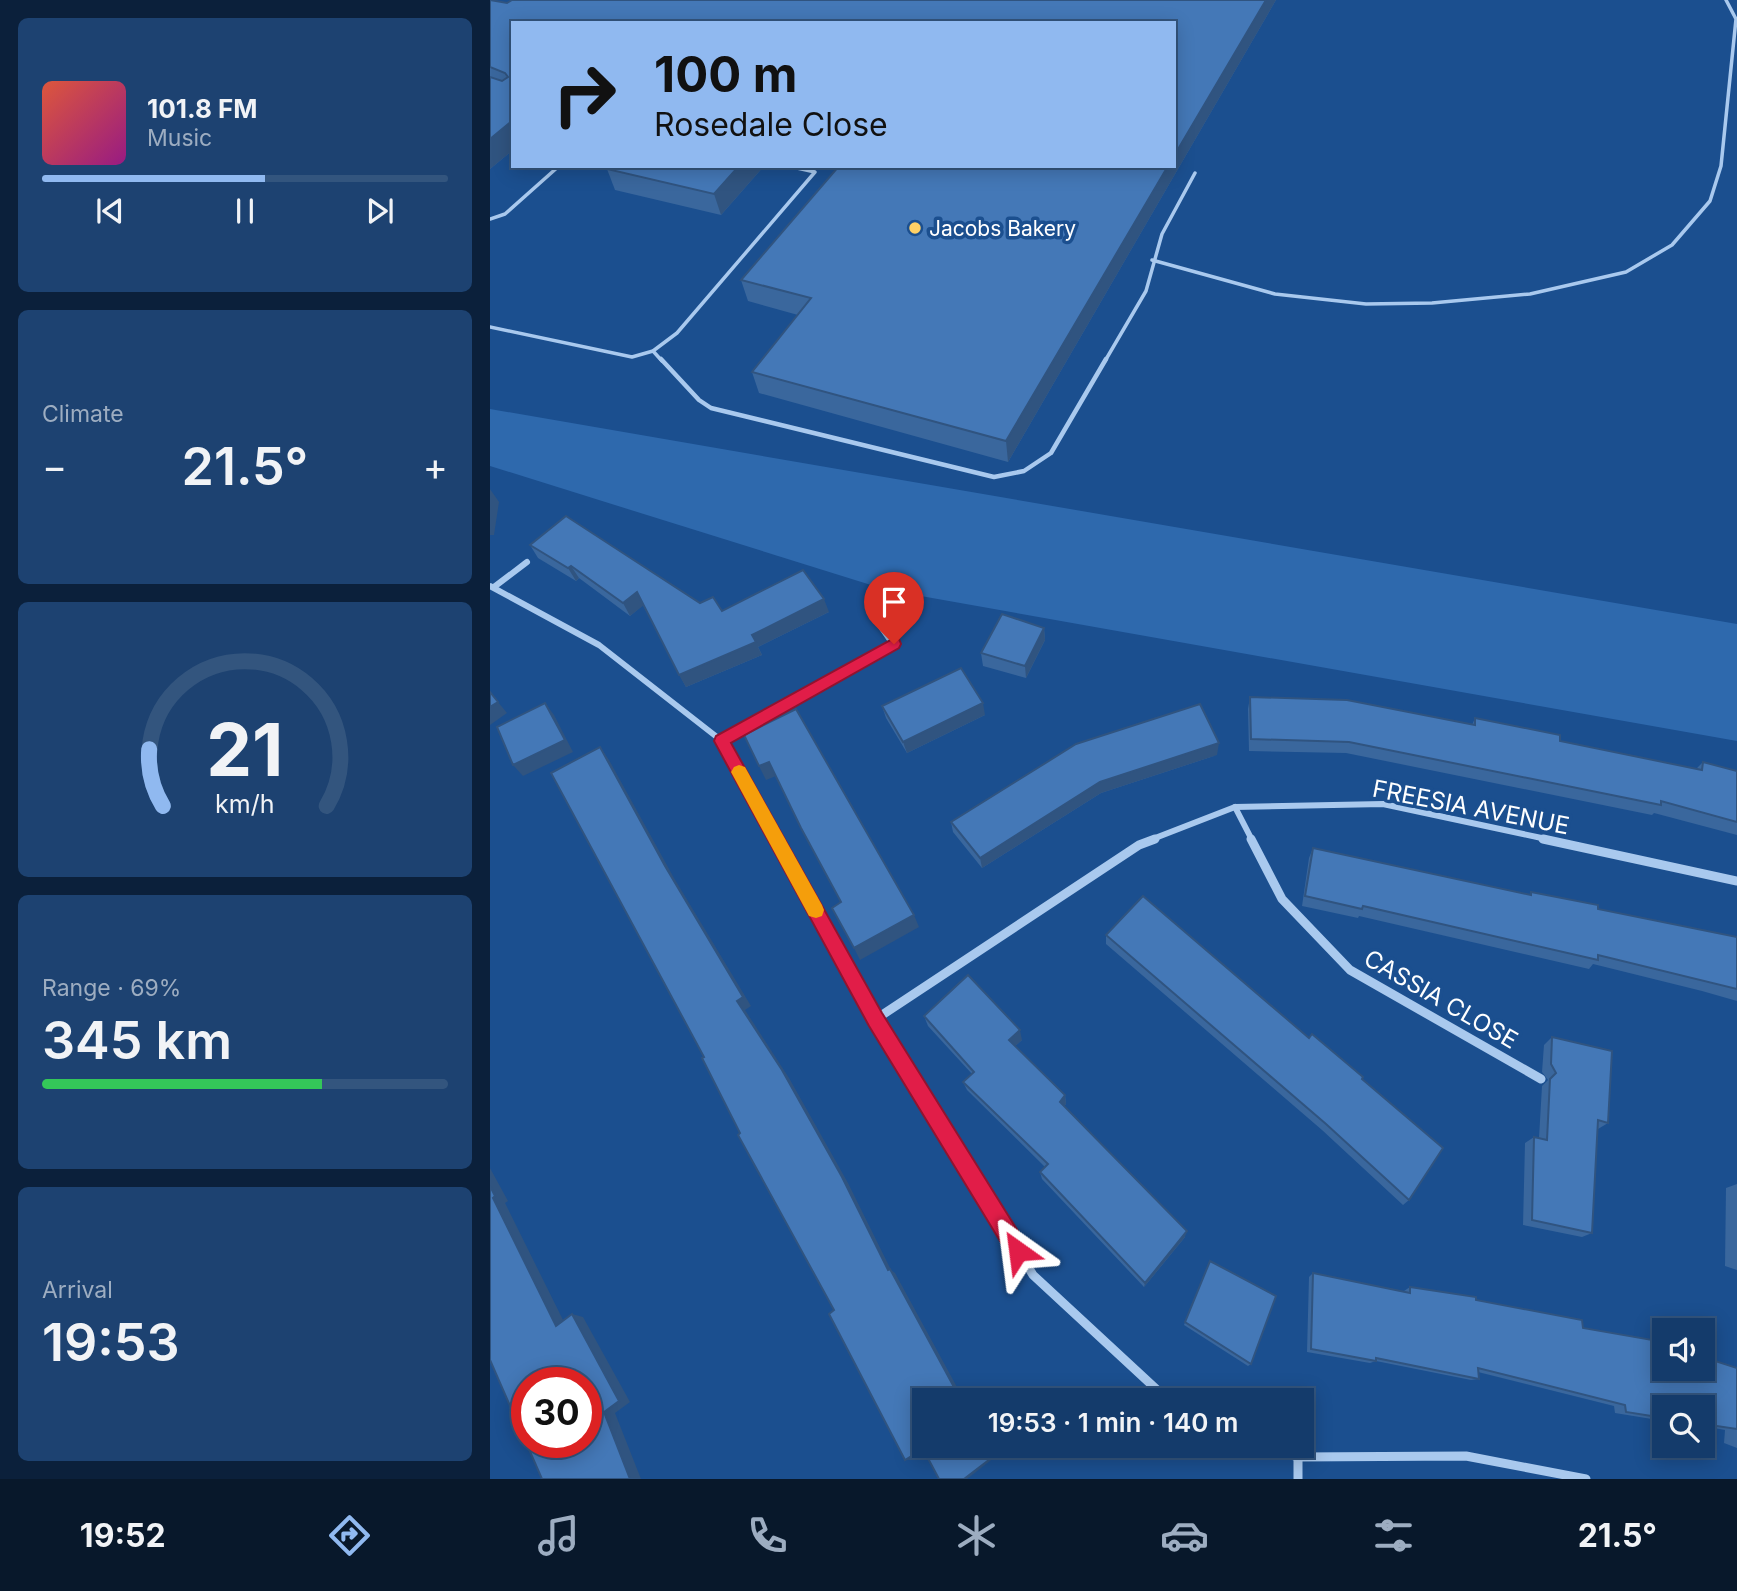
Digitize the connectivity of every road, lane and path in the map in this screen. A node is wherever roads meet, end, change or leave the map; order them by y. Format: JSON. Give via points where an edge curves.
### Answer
{"nodes":[{"id":1,"x":1726,"y":0,"type":"edge"},
{"id":2,"x":557,"y":168,"type":"edge"},
{"id":3,"x":797,"y":168,"type":"edge"},
{"id":4,"x":1195,"y":173,"type":"dead end"},
{"id":5,"x":490,"y":219,"type":"edge"},
{"id":6,"x":1152,"y":260,"type":"junction"},
{"id":7,"x":490,"y":327,"type":"edge"},
{"id":8,"x":653,"y":351,"type":"junction"},
{"id":9,"x":527,"y":562,"type":"edge"},
{"id":10,"x":492,"y":586,"type":"edge"},
{"id":11,"x":877,"y":621,"type":"dead end"},
{"id":12,"x":722,"y":741,"type":"junction"},
{"id":13,"x":1235,"y":807,"type":"junction"},
{"id":14,"x":1737,"y":881,"type":"edge"},
{"id":15,"x":876,"y":1019,"type":"junction"},
{"id":16,"x":1541,"y":1079,"type":"dead end"},
{"id":17,"x":1155,"y":1388,"type":"edge"},
{"id":18,"x":1314,"y":1457,"type":"edge"},
{"id":19,"x":1298,"y":1458,"type":"edge"},
{"id":20,"x":1298,"y":1479,"type":"edge"},
{"id":21,"x":1586,"y":1479,"type":"edge"}],
"edges":[{"from":1,"to":6,"type":"lane","via":[[1736,19],[1721,166],[1710,201],[1672,245],[1626,272],[1530,294],[1366,304],[1275,294]]},
{"from":2,"to":5,"type":"lane","via":[[505,214]]},
{"from":3,"to":8,"type":"lane","via":[[815,172],[677,333]]},
{"from":4,"to":6,"type":"lane"},
{"from":6,"to":8,"type":"lane","via":[[1146,291],[1051,453],[1009,477],[710,408]]},
{"from":7,"to":8,"type":"lane","via":[[632,357]]},
{"from":9,"to":10,"type":"street"},
{"from":10,"to":12,"type":"street","via":[[599,645]]},
{"from":11,"to":12,"type":"street","via":[[894,644]]},
{"from":12,"to":15,"type":"street"},
{"from":13,"to":14,"type":"street","name":"FREESIA AVENUE","via":[[1383,804]]},
{"from":13,"to":15,"type":"street","name":"FREESIA AVENUE","via":[[1139,845]]},
{"from":13,"to":16,"type":"street","name":"CASSIA CLOSE","via":[[1282,899],[1350,970]]},
{"from":15,"to":17,"type":"street","via":[[1033,1275]]},
{"from":18,"to":21,"type":"street","via":[[1466,1456]]},
{"from":19,"to":20,"type":"street"}]}
